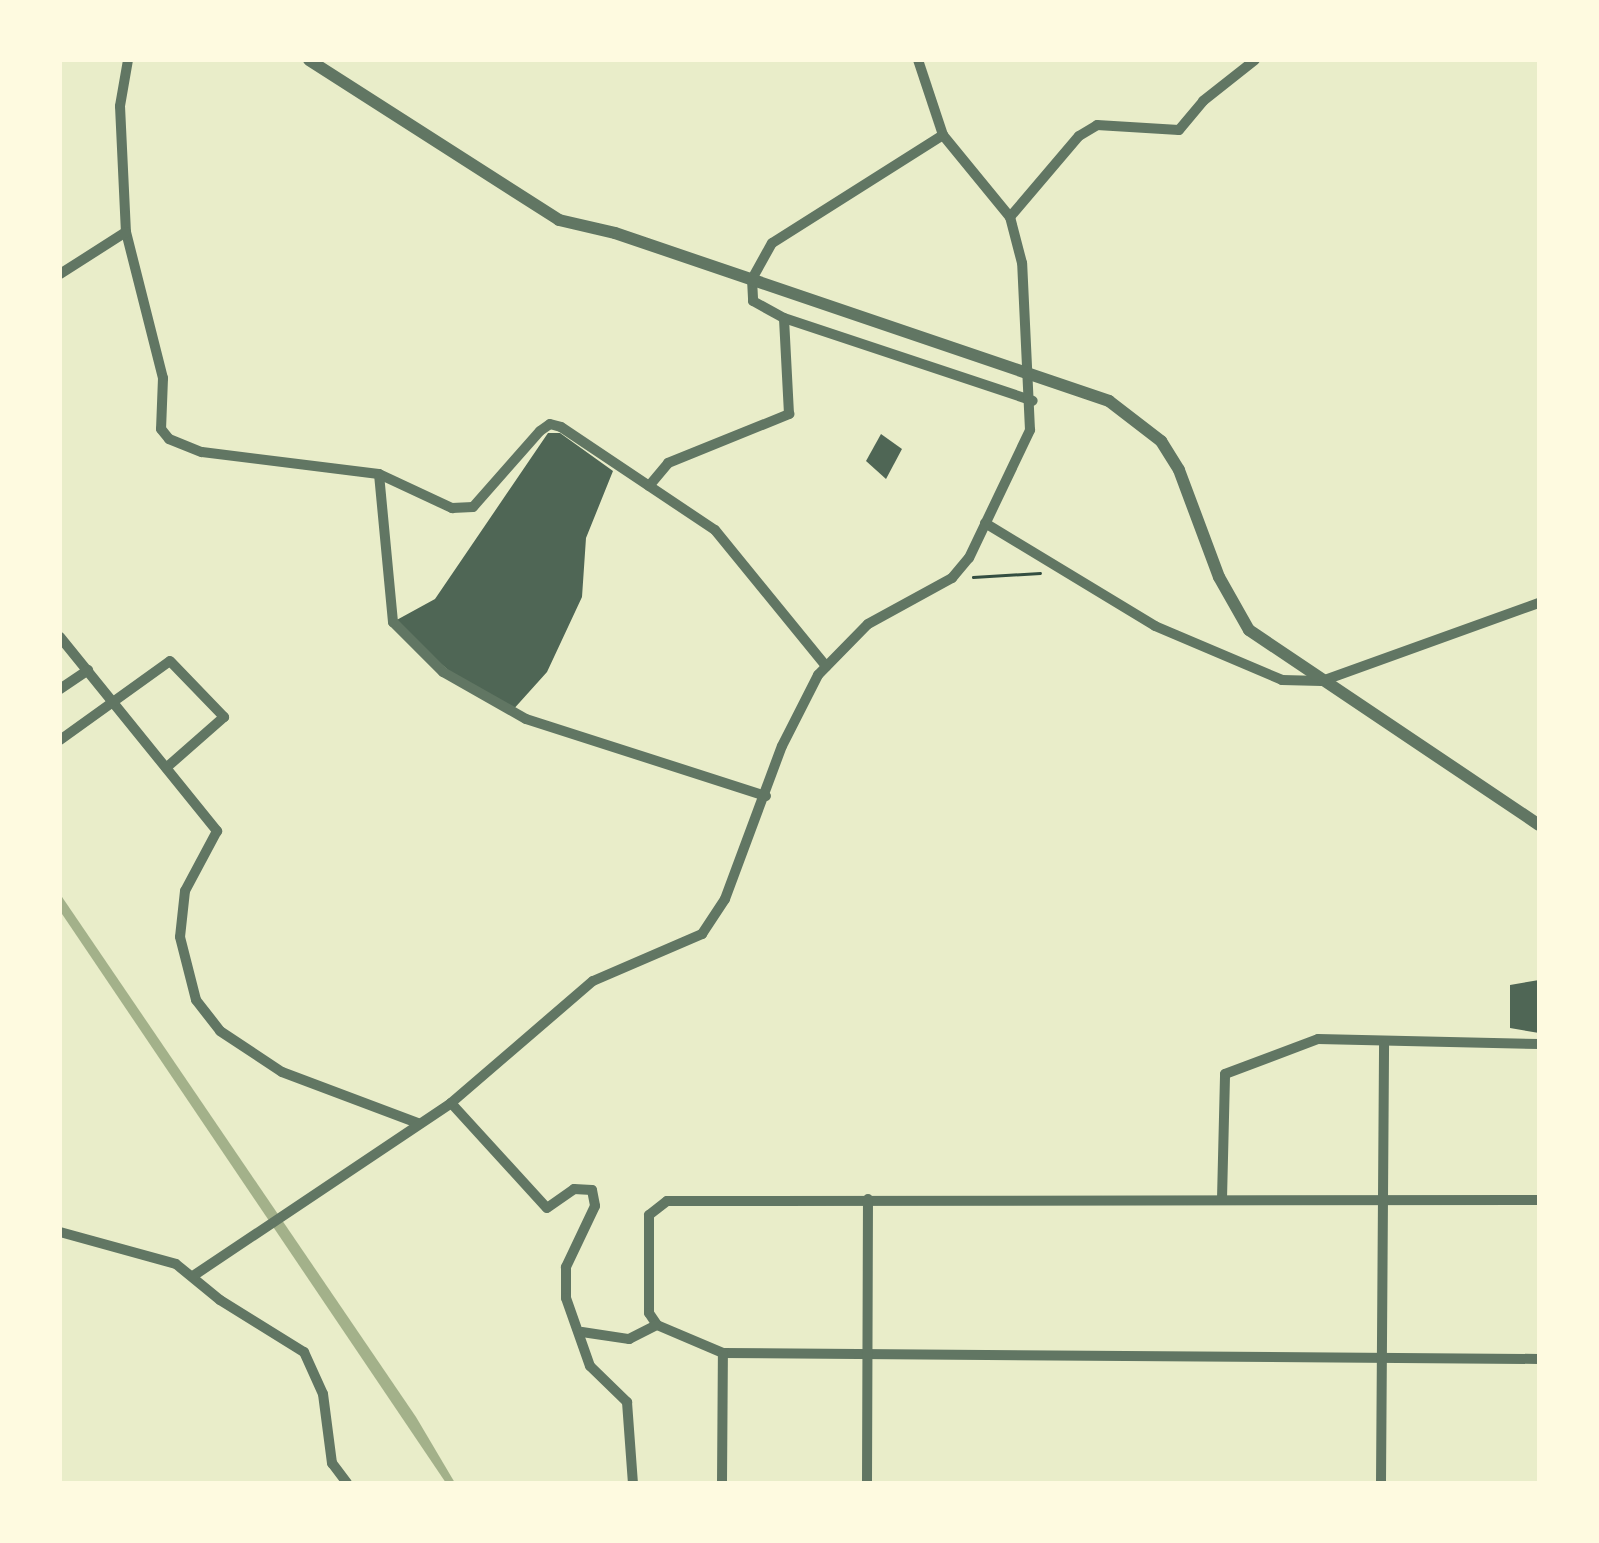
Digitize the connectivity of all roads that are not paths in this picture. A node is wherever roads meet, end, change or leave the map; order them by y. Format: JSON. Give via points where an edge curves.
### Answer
{"nodes":[{"id":1,"x":128,"y":60,"type":"edge"},
{"id":2,"x":309,"y":60,"type":"edge"},
{"id":3,"x":918,"y":60,"type":"edge"},
{"id":4,"x":1255,"y":60,"type":"edge"},
{"id":5,"x":943,"y":135,"type":"junction"},
{"id":6,"x":1010,"y":217,"type":"junction"},
{"id":7,"x":126,"y":232,"type":"junction"},
{"id":8,"x":60,"y":274,"type":"edge"},
{"id":9,"x":752,"y":279,"type":"junction"},
{"id":10,"x":784,"y":318,"type":"junction"},
{"id":11,"x":1032,"y":402,"type":"junction"},
{"id":12,"x":379,"y":474,"type":"junction"},
{"id":13,"x":649,"y":486,"type":"junction"},
{"id":14,"x":985,"y":523,"type":"junction"},
{"id":15,"x":1539,"y":603,"type":"edge"},
{"id":16,"x":60,"y":637,"type":"edge"},
{"id":17,"x":826,"y":666,"type":"junction"},
{"id":18,"x":88,"y":670,"type":"junction"},
{"id":19,"x":1322,"y":681,"type":"junction"},
{"id":20,"x":60,"y":689,"type":"edge"},
{"id":21,"x":114,"y":704,"type":"junction"},
{"id":22,"x":60,"y":740,"type":"edge"},
{"id":23,"x":166,"y":768,"type":"junction"},
{"id":24,"x":766,"y":796,"type":"junction"},
{"id":25,"x":1539,"y":825,"type":"edge"},
{"id":26,"x":1384,"y":1044,"type":"junction"},
{"id":27,"x":1539,"y":1044,"type":"edge"},
{"id":28,"x":450,"y":1103,"type":"junction"},
{"id":29,"x":420,"y":1124,"type":"junction"},
{"id":30,"x":1222,"y":1198,"type":"junction"},
{"id":31,"x":868,"y":1199,"type":"junction"},
{"id":32,"x":1382,"y":1200,"type":"junction"},
{"id":33,"x":1539,"y":1200,"type":"edge"},
{"id":34,"x":60,"y":1232,"type":"edge"},
{"id":35,"x":193,"y":1276,"type":"junction"},
{"id":36,"x":657,"y":1325,"type":"junction"},
{"id":37,"x":582,"y":1332,"type":"junction"},
{"id":38,"x":723,"y":1353,"type":"junction"},
{"id":39,"x":866,"y":1358,"type":"junction"},
{"id":40,"x":1382,"y":1358,"type":"junction"},
{"id":41,"x":1539,"y":1360,"type":"edge"},
{"id":42,"x":346,"y":1483,"type":"edge"},
{"id":43,"x":633,"y":1483,"type":"edge"},
{"id":44,"x":722,"y":1483,"type":"edge"},
{"id":45,"x":867,"y":1483,"type":"edge"},
{"id":46,"x":1381,"y":1483,"type":"edge"}],
"edges":[{"from":1,"to":7,"type":"street","via":[[120,106]]},
{"from":2,"to":9,"type":"street","via":[[559,220]]},
{"from":3,"to":5,"type":"street"},
{"from":4,"to":6,"type":"street","via":[[1202,102],[1179,130],[1098,125],[1079,136]]},
{"from":5,"to":6,"type":"street"},
{"from":5,"to":9,"type":"street","via":[[787,230],[759,260]]},
{"from":6,"to":11,"type":"street"},
{"from":7,"to":8,"type":"street"},
{"from":7,"to":12,"type":"street","via":[[163,378],[161,429],[169,440],[202,452]]},
{"from":9,"to":10,"type":"street","via":[[753,301]]},
{"from":9,"to":19,"type":"street","via":[[1074,386],[1138,419],[1179,470],[1240,618],[1276,654]]},
{"from":10,"to":11,"type":"street"},
{"from":10,"to":13,"type":"street","via":[[789,414],[668,462]]},
{"from":11,"to":14,"type":"street","via":[[1030,430]]},
{"from":12,"to":13,"type":"street","via":[[452,508],[473,507],[550,424]]},
{"from":12,"to":24,"type":"street","via":[[393,622],[443,672],[526,719]]},
{"from":13,"to":17,"type":"street","via":[[715,530]]},
{"from":14,"to":17,"type":"street","via":[[952,578],[868,624]]},
{"from":14,"to":19,"type":"street","via":[[1155,626],[1282,680]]},
{"from":15,"to":19,"type":"street"},
{"from":16,"to":18,"type":"street"},
{"from":17,"to":24,"type":"street","via":[[806,694]]},
{"from":18,"to":20,"type":"street"},
{"from":18,"to":21,"type":"street"},
{"from":19,"to":25,"type":"street"},
{"from":21,"to":22,"type":"street"},
{"from":21,"to":23,"type":"street"},
{"from":21,"to":23,"type":"street","via":[[170,661],[224,717]]},
{"from":23,"to":29,"type":"street","via":[[217,831],[186,891],[182,922],[182,964],[196,1000],[220,1031],[282,1072]]},
{"from":24,"to":28,"type":"street","via":[[725,899],[702,934],[593,981]]},
{"from":26,"to":27,"type":"street"},
{"from":26,"to":30,"type":"street","via":[[1318,1040],[1225,1074]]},
{"from":26,"to":32,"type":"street"},
{"from":28,"to":29,"type":"street"},
{"from":28,"to":37,"type":"street","via":[[547,1208],[574,1189],[592,1190],[595,1206],[566,1267],[566,1298]]},
{"from":29,"to":35,"type":"street"},
{"from":30,"to":31,"type":"street"},
{"from":30,"to":32,"type":"street"},
{"from":31,"to":36,"type":"street","via":[[666,1201],[649,1214],[650,1314]]},
{"from":31,"to":39,"type":"street"},
{"from":32,"to":33,"type":"street"},
{"from":32,"to":40,"type":"street"},
{"from":34,"to":35,"type":"street","via":[[176,1264]]},
{"from":35,"to":42,"type":"street","via":[[304,1352],[322,1394],[332,1463]]},
{"from":36,"to":37,"type":"street","via":[[630,1340]]},
{"from":36,"to":38,"type":"street"},
{"from":37,"to":43,"type":"street","via":[[590,1366],[626,1402]]},
{"from":38,"to":39,"type":"street"},
{"from":38,"to":44,"type":"street"},
{"from":39,"to":40,"type":"street"},
{"from":39,"to":45,"type":"street"},
{"from":40,"to":41,"type":"street"},
{"from":40,"to":46,"type":"street"}]}
